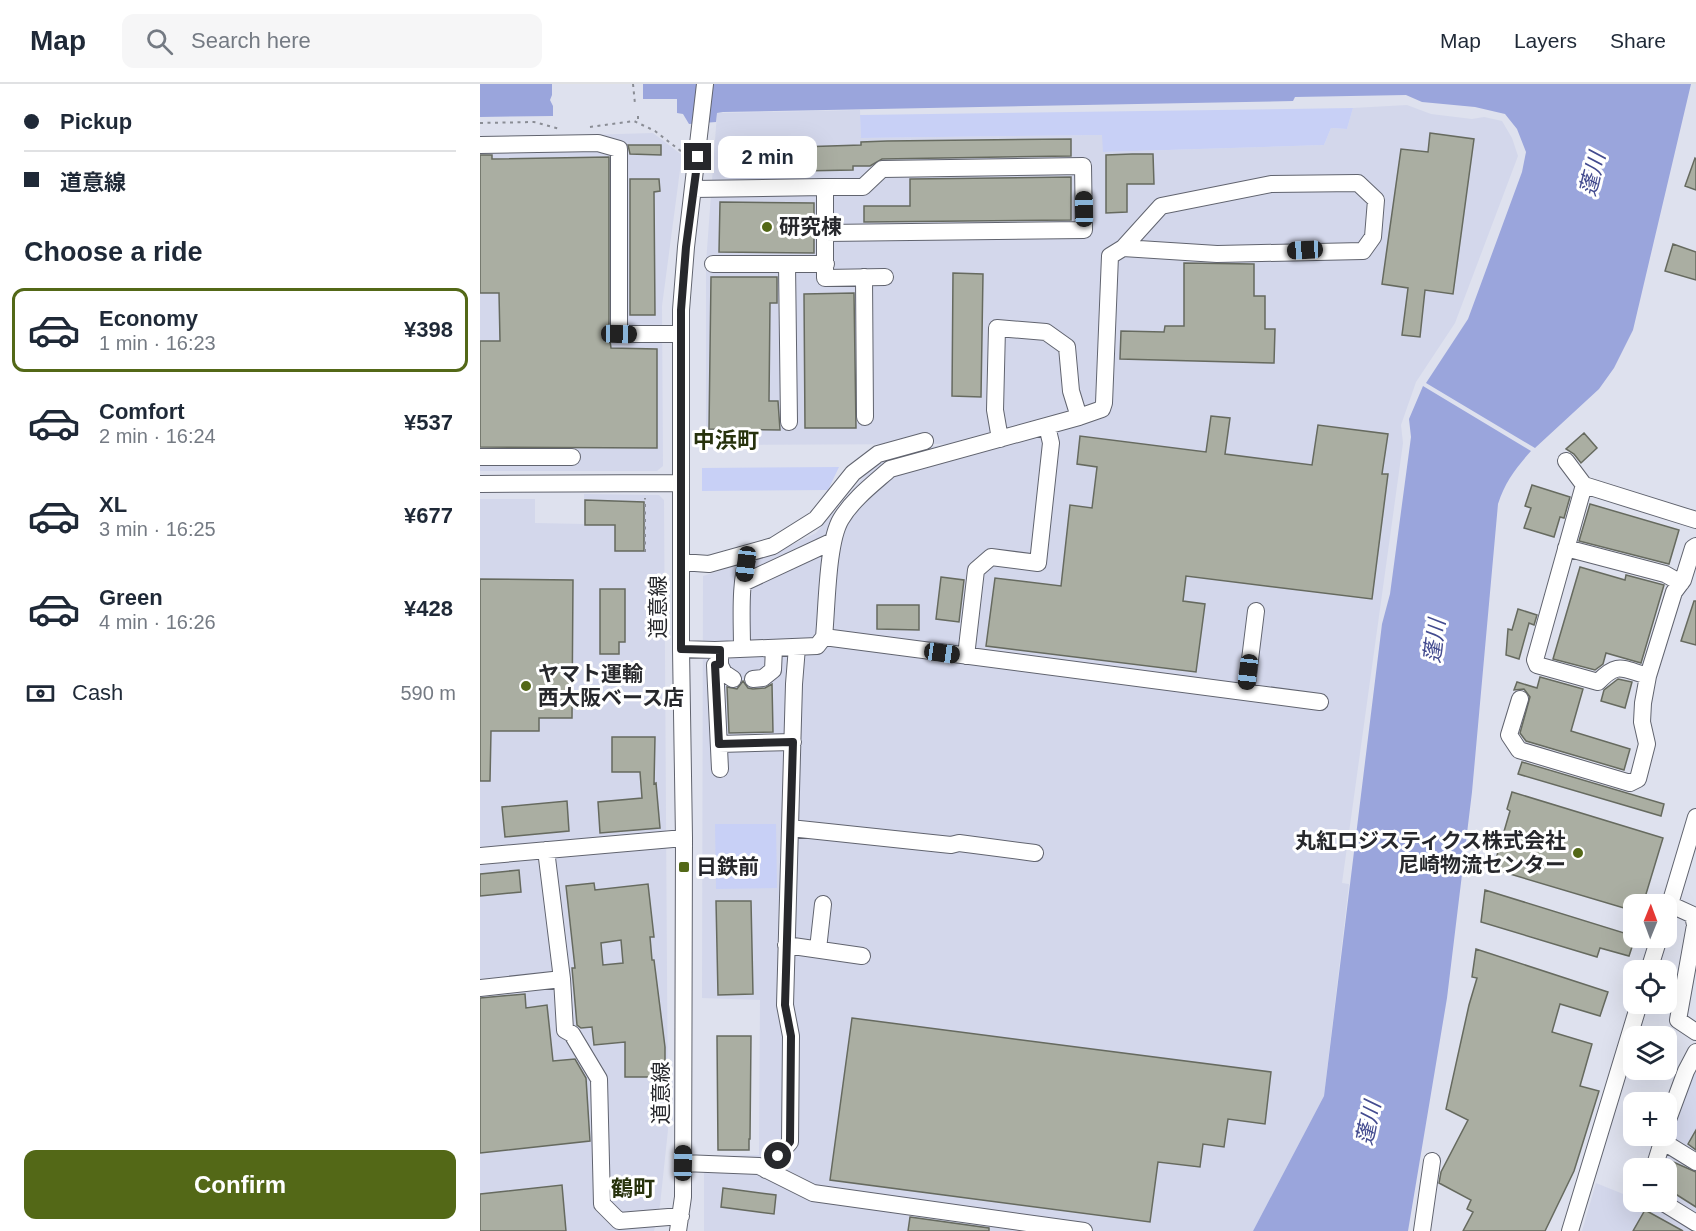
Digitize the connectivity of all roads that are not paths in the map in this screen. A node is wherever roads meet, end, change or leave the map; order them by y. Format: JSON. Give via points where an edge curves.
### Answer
{"nodes":[{"id":1,"x":705,"y":84,"type":"edge"},
{"id":2,"x":480,"y":145,"type":"edge"},
{"id":3,"x":825,"y":187,"type":"junction"},
{"id":4,"x":693,"y":189,"type":"junction"},
{"id":5,"x":825,"y":233,"type":"junction"},
{"id":6,"x":1123,"y":248,"type":"junction"},
{"id":7,"x":713,"y":264,"type":"dead end"},
{"id":8,"x":787,"y":264,"type":"junction"},
{"id":9,"x":826,"y":264,"type":"junction"},
{"id":10,"x":864,"y":278,"type":"junction"},
{"id":11,"x":885,"y":278,"type":"dead end"},
{"id":12,"x":681,"y":334,"type":"junction"},
{"id":13,"x":864,"y":417,"type":"dead end"},
{"id":14,"x":1079,"y":417,"type":"junction"},
{"id":15,"x":789,"y":422,"type":"dead end"},
{"id":16,"x":1047,"y":426,"type":"junction"},
{"id":17,"x":1000,"y":439,"type":"junction"},
{"id":18,"x":925,"y":441,"type":"dead end"},
{"id":19,"x":480,"y":457,"type":"edge"},
{"id":20,"x":572,"y":457,"type":"dead end"},
{"id":21,"x":1566,"y":461,"type":"dead end"},
{"id":22,"x":681,"y":483,"type":"junction"},
{"id":23,"x":480,"y":484,"type":"edge"},
{"id":24,"x":1584,"y":485,"type":"junction"},
{"id":25,"x":1696,"y":520,"type":"edge"},
{"id":26,"x":833,"y":541,"type":"junction"},
{"id":27,"x":1696,"y":546,"type":"edge"},
{"id":28,"x":1566,"y":548,"type":"junction"},
{"id":29,"x":749,"y":553,"type":"junction"},
{"id":30,"x":681,"y":562,"type":"junction"},
{"id":31,"x":743,"y":583,"type":"junction"},
{"id":32,"x":1681,"y":583,"type":"junction"},
{"id":33,"x":1256,"y":611,"type":"dead end"},
{"id":34,"x":824,"y":637,"type":"junction"},
{"id":35,"x":797,"y":647,"type":"junction"},
{"id":36,"x":774,"y":648,"type":"junction"},
{"id":37,"x":681,"y":649,"type":"junction"},
{"id":38,"x":742,"y":649,"type":"junction"},
{"id":39,"x":966,"y":656,"type":"junction"},
{"id":40,"x":720,"y":657,"type":"junction"},
{"id":41,"x":1648,"y":676,"type":"junction"},
{"id":42,"x":734,"y":679,"type":"dead end"},
{"id":43,"x":753,"y":679,"type":"dead end"},
{"id":44,"x":1246,"y":692,"type":"junction"},
{"id":45,"x":1520,"y":699,"type":"dead end"},
{"id":46,"x":1320,"y":702,"type":"dead end"},
{"id":47,"x":793,"y":742,"type":"junction"},
{"id":48,"x":719,"y":744,"type":"junction"},
{"id":49,"x":720,"y":769,"type":"dead end"},
{"id":50,"x":1696,"y":817,"type":"edge"},
{"id":51,"x":790,"y":828,"type":"junction"},
{"id":52,"x":684,"y":838,"type":"junction"},
{"id":53,"x":546,"y":850,"type":"junction"},
{"id":54,"x":1035,"y":853,"type":"dead end"},
{"id":55,"x":480,"y":856,"type":"edge"},
{"id":56,"x":1673,"y":894,"type":"edge"},
{"id":57,"x":823,"y":904,"type":"dead end"},
{"id":58,"x":1677,"y":911,"type":"edge"},
{"id":59,"x":786,"y":945,"type":"junction"},
{"id":60,"x":818,"y":949,"type":"junction"},
{"id":61,"x":862,"y":956,"type":"dead end"},
{"id":62,"x":562,"y":979,"type":"junction"},
{"id":63,"x":480,"y":988,"type":"edge"},
{"id":64,"x":1636,"y":1014,"type":"edge"},
{"id":65,"x":1696,"y":1032,"type":"edge"},
{"id":66,"x":1696,"y":1052,"type":"edge"},
{"id":67,"x":1677,"y":1097,"type":"edge"},
{"id":68,"x":1677,"y":1145,"type":"edge"},
{"id":69,"x":1432,"y":1161,"type":"dead end"},
{"id":70,"x":1696,"y":1162,"type":"edge"},
{"id":71,"x":683,"y":1163,"type":"junction"},
{"id":72,"x":766,"y":1170,"type":"junction"},
{"id":73,"x":1677,"y":1211,"type":"edge"},
{"id":74,"x":1696,"y":1223,"type":"edge"},
{"id":75,"x":680,"y":1224,"type":"edge"},
{"id":76,"x":616,"y":1226,"type":"edge"},
{"id":77,"x":1084,"y":1231,"type":"edge"},
{"id":78,"x":1422,"y":1231,"type":"edge"},
{"id":79,"x":1570,"y":1231,"type":"edge"}],
"edges":[{"from":1,"to":4,"type":"street","name":"道意線"},
{"from":2,"to":12,"type":"street","via":[[598,142],[619,149],[619,334]]},
{"from":3,"to":4,"type":"street"},
{"from":3,"to":5,"type":"street"},
{"from":3,"to":5,"type":"street","via":[[863,187],[882,169],[1083,166],[1084,230]]},
{"from":4,"to":12,"type":"street","name":"道意線"},
{"from":5,"to":9,"type":"street"},
{"from":6,"to":6,"type":"street","via":[[1217,254],[1363,251],[1373,237],[1376,200],[1358,183],[1271,184],[1161,206]]},
{"from":6,"to":14,"type":"street","via":[[1110,256],[1104,403],[1098,411]]},
{"from":7,"to":8,"type":"street"},
{"from":8,"to":9,"type":"street"},
{"from":8,"to":15,"type":"street"},
{"from":9,"to":10,"type":"street","via":[[825,278]]},
{"from":10,"to":11,"type":"street"},
{"from":10,"to":13,"type":"street"},
{"from":12,"to":22,"type":"street","name":"道意線"},
{"from":14,"to":16,"type":"street"},
{"from":14,"to":17,"type":"street","via":[[1071,391],[1067,347],[1046,332],[998,328],[995,410]]},
{"from":16,"to":17,"type":"street"},
{"from":16,"to":39,"type":"street","via":[[1051,443],[1038,563],[991,557],[976,570]]},
{"from":17,"to":26,"type":"street","via":[[890,469],[865,490],[841,519]]},
{"from":18,"to":29,"type":"street","via":[[878,454],[853,472],[816,519],[773,546]]},
{"from":19,"to":20,"type":"street"},
{"from":21,"to":24,"type":"street"},
{"from":22,"to":23,"type":"street"},
{"from":22,"to":30,"type":"street","name":"道意線"},
{"from":24,"to":25,"type":"street"},
{"from":24,"to":28,"type":"street"},
{"from":26,"to":31,"type":"street"},
{"from":26,"to":34,"type":"street"},
{"from":27,"to":32,"type":"street"},
{"from":28,"to":32,"type":"street","via":[[1665,574]]},
{"from":28,"to":41,"type":"street","via":[[1534,660],[1537,665],[1598,682],[1609,670],[1617,668]]},
{"from":29,"to":30,"type":"street","via":[[709,564]]},
{"from":29,"to":31,"type":"street"},
{"from":30,"to":37,"type":"street","name":"道意線"},
{"from":31,"to":38,"type":"street"},
{"from":32,"to":41,"type":"street","via":[[1674,592]]},
{"from":33,"to":44,"type":"street"},
{"from":34,"to":35,"type":"street","via":[[817,646]]},
{"from":34,"to":39,"type":"street"},
{"from":35,"to":36,"type":"street"},
{"from":35,"to":47,"type":"street"},
{"from":36,"to":38,"type":"street"},
{"from":36,"to":43,"type":"street","via":[[773,669],[764,678]]},
{"from":37,"to":40,"type":"street"},
{"from":37,"to":52,"type":"street","name":"道意線"},
{"from":38,"to":40,"type":"street"},
{"from":39,"to":44,"type":"street"},
{"from":40,"to":42,"type":"street","via":[[724,673]]},
{"from":40,"to":48,"type":"street","via":[[715,665]]},
{"from":41,"to":45,"type":"street","via":[[1642,722],[1647,744],[1638,779],[1630,783],[1519,750],[1509,735]]},
{"from":44,"to":46,"type":"street"},
{"from":47,"to":48,"type":"street"},
{"from":47,"to":51,"type":"street"},
{"from":48,"to":49,"type":"street"},
{"from":50,"to":56,"type":"street"},
{"from":51,"to":54,"type":"street"},
{"from":51,"to":59,"type":"street"},
{"from":52,"to":53,"type":"street"},
{"from":52,"to":71,"type":"street","name":"道意線"},
{"from":53,"to":55,"type":"street"},
{"from":53,"to":62,"type":"street"},
{"from":57,"to":60,"type":"street"},
{"from":58,"to":65,"type":"street","via":[[1693,915],[1695,925],[1678,1020]]},
{"from":59,"to":60,"type":"street"},
{"from":59,"to":72,"type":"street","via":[[785,1005],[791,1036],[790,1142]]},
{"from":60,"to":61,"type":"street"},
{"from":62,"to":63,"type":"street"},
{"from":62,"to":76,"type":"street","via":[[565,1030],[572,1034],[599,1079],[602,1204]]},
{"from":64,"to":79,"type":"street"},
{"from":66,"to":67,"type":"street"},
{"from":68,"to":70,"type":"street"},
{"from":69,"to":78,"type":"street"},
{"from":71,"to":72,"type":"street","via":[[759,1166]]},
{"from":71,"to":75,"type":"street","name":"道意線"},
{"from":72,"to":77,"type":"street","via":[[813,1194]]},
{"from":73,"to":74,"type":"street"},
{"from":75,"to":76,"type":"street"}]}
